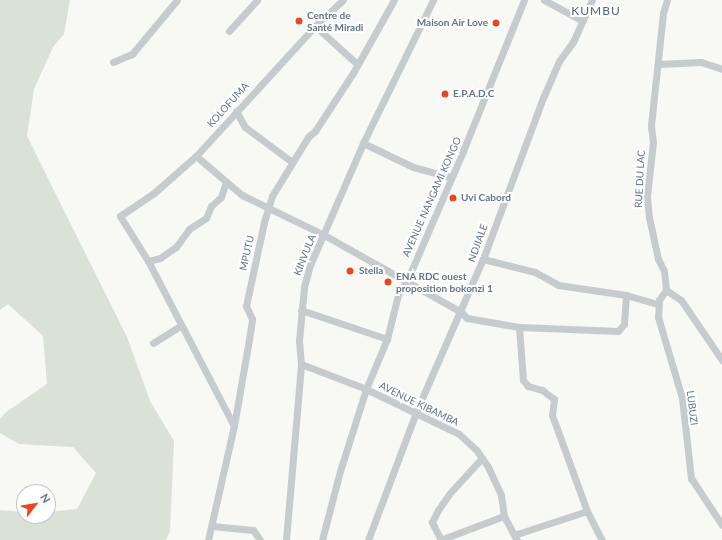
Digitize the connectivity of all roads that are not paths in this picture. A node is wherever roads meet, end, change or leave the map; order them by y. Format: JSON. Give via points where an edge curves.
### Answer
{"nodes":[{"id":1,"x":177,"y":0,"type":"edge"},
{"id":2,"x":257,"y":0,"type":"edge"},
{"id":3,"x":342,"y":0,"type":"edge"},
{"id":4,"x":394,"y":0,"type":"edge"},
{"id":5,"x":432,"y":0,"type":"edge"},
{"id":6,"x":524,"y":0,"type":"edge"},
{"id":7,"x":544,"y":0,"type":"edge"},
{"id":8,"x":592,"y":0,"type":"edge"},
{"id":9,"x":667,"y":0,"type":"edge"},
{"id":10,"x":583,"y":21,"type":"junction"},
{"id":11,"x":315,"y":26,"type":"junction"},
{"id":12,"x":229,"y":31,"type":"dead end"},
{"id":13,"x":112,"y":62,"type":"dead end"},
{"id":14,"x":357,"y":64,"type":"junction"},
{"id":15,"x":658,"y":64,"type":"junction"},
{"id":16,"x":722,"y":69,"type":"edge"},
{"id":17,"x":236,"y":111,"type":"junction"},
{"id":18,"x":363,"y":143,"type":"junction"},
{"id":19,"x":196,"y":156,"type":"junction"},
{"id":20,"x":292,"y":162,"type":"junction"},
{"id":21,"x":450,"y":177,"type":"junction"},
{"id":22,"x":226,"y":182,"type":"junction"},
{"id":23,"x":269,"y":207,"type":"junction"},
{"id":24,"x":324,"y":235,"type":"junction"},
{"id":25,"x":483,"y":259,"type":"junction"},
{"id":26,"x":148,"y":261,"type":"junction"},
{"id":27,"x":406,"y":283,"type":"junction"},
{"id":28,"x":666,"y":290,"type":"junction"},
{"id":29,"x":626,"y":295,"type":"junction"},
{"id":30,"x":658,"y":304,"type":"junction"},
{"id":31,"x":301,"y":310,"type":"junction"},
{"id":32,"x":461,"y":312,"type":"junction"},
{"id":33,"x":180,"y":326,"type":"junction"},
{"id":34,"x":519,"y":327,"type":"junction"},
{"id":35,"x":387,"y":339,"type":"junction"},
{"id":36,"x":153,"y":343,"type":"dead end"},
{"id":37,"x":722,"y":360,"type":"edge"},
{"id":38,"x":301,"y":364,"type":"junction"},
{"id":39,"x":366,"y":389,"type":"junction"},
{"id":40,"x":416,"y":412,"type":"junction"},
{"id":41,"x":234,"y":426,"type":"junction"},
{"id":42,"x":482,"y":458,"type":"junction"},
{"id":43,"x":587,"y":511,"type":"junction"},
{"id":44,"x":504,"y":516,"type":"junction"},
{"id":45,"x":722,"y":525,"type":"edge"},
{"id":46,"x":212,"y":526,"type":"junction"},
{"id":47,"x":516,"y":538,"type":"edge"},
{"id":48,"x":440,"y":539,"type":"edge"},
{"id":49,"x":208,"y":540,"type":"edge"},
{"id":50,"x":260,"y":540,"type":"edge"},
{"id":51,"x":286,"y":540,"type":"edge"},
{"id":52,"x":322,"y":540,"type":"edge"},
{"id":53,"x":368,"y":540,"type":"edge"},
{"id":54,"x":602,"y":540,"type":"edge"}],
"edges":[{"from":1,"to":13,"type":"street","via":[[132,54]]},
{"from":2,"to":12,"type":"street"},
{"from":3,"to":11,"type":"street","name":"KOLOFUMA"},
{"from":4,"to":14,"type":"street","name":"MPUTU"},
{"from":5,"to":18,"type":"street","name":"KINVULA"},
{"from":6,"to":21,"type":"street","name":"AVENUE NANGAMI KONGO"},
{"from":7,"to":10,"type":"street"},
{"from":8,"to":10,"type":"street","name":"NDJIALE"},
{"from":9,"to":15,"type":"street","name":"RUE DU LAC","via":[[663,13]]},
{"from":10,"to":25,"type":"street","name":"NDJIALE","via":[[573,42],[559,61],[543,98]]},
{"from":11,"to":14,"type":"street"},
{"from":11,"to":17,"type":"street","name":"KOLOFUMA"},
{"from":14,"to":20,"type":"street","name":"MPUTU","via":[[315,131],[308,137]]},
{"from":15,"to":16,"type":"street","via":[[701,62]]},
{"from":15,"to":28,"type":"street","name":"RUE DU LAC","via":[[651,126],[648,196],[649,218],[658,259],[664,271]]},
{"from":17,"to":19,"type":"street","name":"KOLOFUMA"},
{"from":17,"to":20,"type":"street","via":[[245,127]]},
{"from":18,"to":21,"type":"street","via":[[413,167]]},
{"from":18,"to":24,"type":"street","name":"KINVULA"},
{"from":19,"to":22,"type":"street"},
{"from":19,"to":26,"type":"street","name":"KOLOFUMA","via":[[154,193],[120,216]]},
{"from":20,"to":23,"type":"street","name":"MPUTU","via":[[278,183]]},
{"from":21,"to":27,"type":"street","name":"AVENUE NANGAMI KONGO"},
{"from":22,"to":23,"type":"street","via":[[242,195]]},
{"from":22,"to":26,"type":"street","via":[[221,197],[211,206],[206,218],[189,229],[176,247],[160,258]]},
{"from":23,"to":24,"type":"street"},
{"from":23,"to":41,"type":"street","name":"MPUTU","via":[[246,306],[252,321]]},
{"from":24,"to":27,"type":"street"},
{"from":24,"to":31,"type":"street","name":"KINVULA","via":[[306,280]]},
{"from":25,"to":29,"type":"street","via":[[535,272],[558,285]]},
{"from":25,"to":32,"type":"street","name":"NDJIALE"},
{"from":26,"to":33,"type":"street"},
{"from":27,"to":32,"type":"street"},
{"from":27,"to":35,"type":"street","name":"AVENUE NANGAMI KONGO","via":[[399,290]]},
{"from":28,"to":30,"type":"street"},
{"from":28,"to":37,"type":"street","via":[[681,300]]},
{"from":29,"to":30,"type":"street"},
{"from":29,"to":34,"type":"street","via":[[624,324],[618,331]]},
{"from":30,"to":45,"type":"street","name":"LUBUZI","via":[[658,317],[683,402],[691,478]]},
{"from":31,"to":35,"type":"street"},
{"from":31,"to":38,"type":"street","name":"KINVULA"},
{"from":32,"to":34,"type":"street","via":[[467,318]]},
{"from":32,"to":40,"type":"street","name":"NDJIALE"},
{"from":33,"to":36,"type":"street"},
{"from":33,"to":41,"type":"street"},
{"from":34,"to":43,"type":"street","via":[[523,380],[528,386],[554,399],[552,415]]},
{"from":35,"to":39,"type":"street","name":"AVENUE NANGAMI KONGO"},
{"from":38,"to":39,"type":"street","name":"AVENUE KIBAMBA"},
{"from":38,"to":51,"type":"street","name":"KINVULA"},
{"from":39,"to":40,"type":"street","name":"AVENUE KIBAMBA"},
{"from":39,"to":52,"type":"street","name":"AVENUE NANGAMI KONGO"},
{"from":40,"to":42,"type":"street","name":"AVENUE KIBAMBA","via":[[459,434]]},
{"from":40,"to":53,"type":"street","name":"NDJIALE"},
{"from":41,"to":46,"type":"street","name":"MPUTU"},
{"from":42,"to":44,"type":"street","name":"AVENUE KIBAMBA","via":[[501,495]]},
{"from":42,"to":48,"type":"street","via":[[438,510],[432,522]]},
{"from":43,"to":47,"type":"street"},
{"from":43,"to":54,"type":"street"},
{"from":44,"to":47,"type":"street","name":"AVENUE KIBAMBA"},
{"from":44,"to":48,"type":"street"},
{"from":46,"to":49,"type":"street","name":"MPUTU"},
{"from":46,"to":50,"type":"street","via":[[253,530]]}]}
